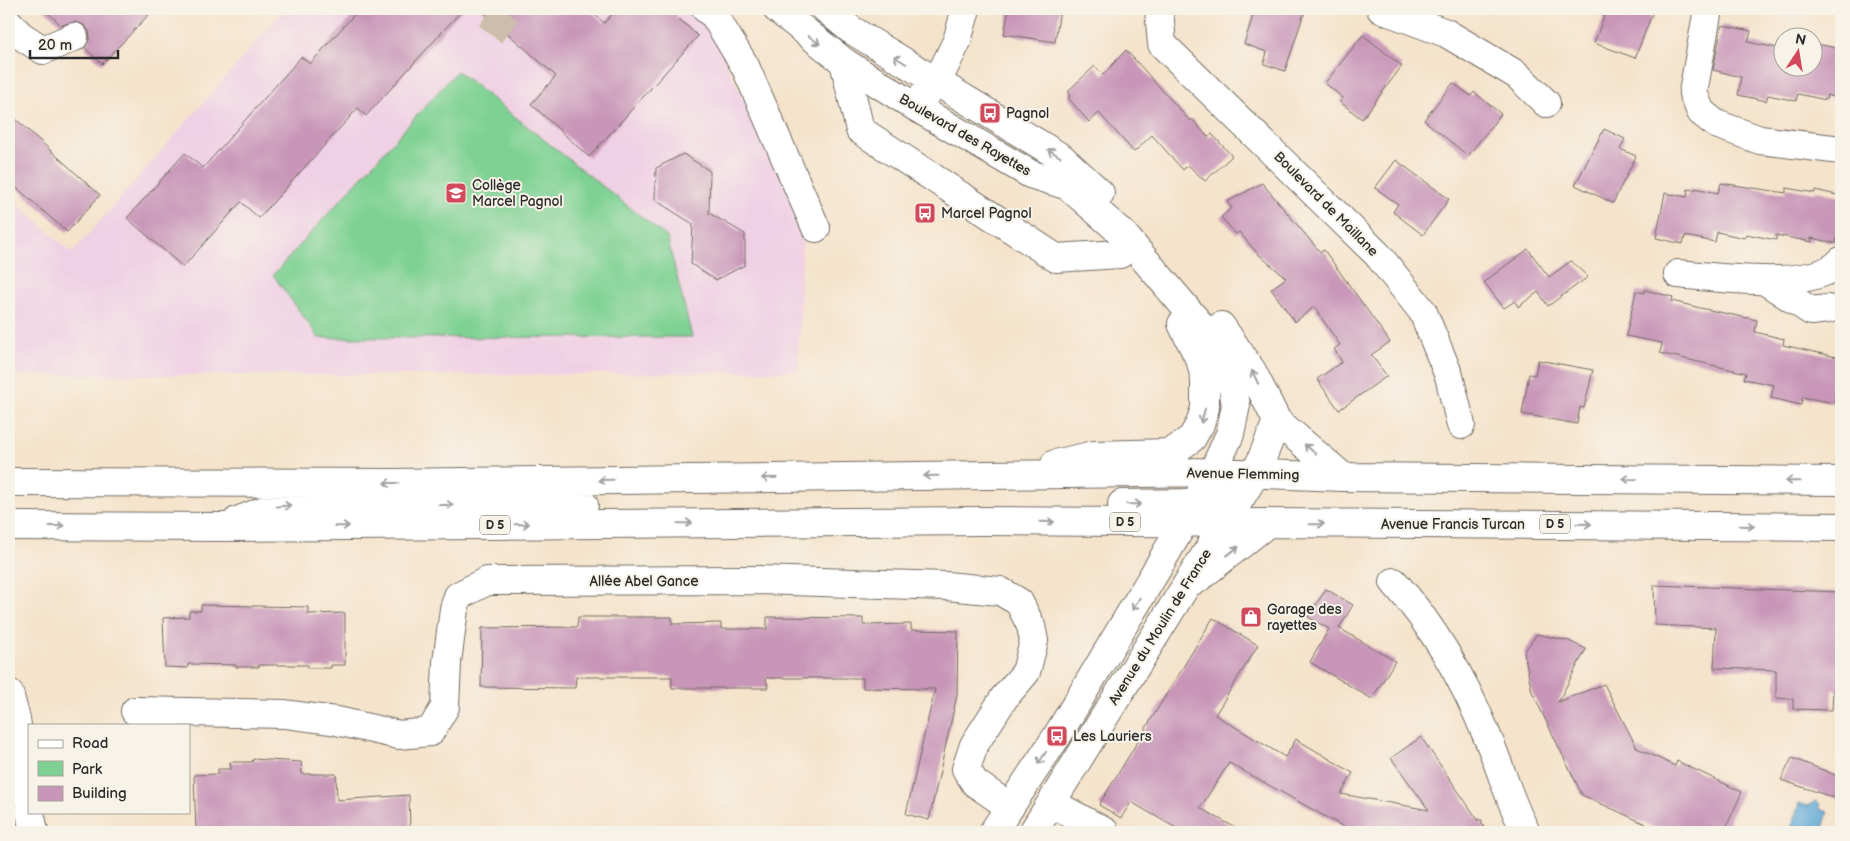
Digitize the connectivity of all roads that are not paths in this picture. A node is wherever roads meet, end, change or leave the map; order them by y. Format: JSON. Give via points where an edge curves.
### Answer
{"nodes":[{"id":1,"x":706,"y":9,"type":"edge"},
{"id":2,"x":777,"y":9,"type":"edge"},
{"id":3,"x":826,"y":9,"type":"edge"},
{"id":4,"x":966,"y":9,"type":"edge"},
{"id":5,"x":1159,"y":9,"type":"edge"},
{"id":6,"x":1381,"y":9,"type":"edge"},
{"id":7,"x":1708,"y":9,"type":"edge"},
{"id":8,"x":9,"y":24,"type":"edge"},
{"id":9,"x":74,"y":37,"type":"dead end"},
{"id":10,"x":844,"y":62,"type":"junction"},
{"id":11,"x":937,"y":82,"type":"junction"},
{"id":12,"x":1546,"y":103,"type":"dead end"},
{"id":13,"x":914,"y":106,"type":"junction"},
{"id":14,"x":1841,"y":150,"type":"edge"},
{"id":15,"x":1030,"y":174,"type":"junction"},
{"id":16,"x":816,"y":228,"type":"dead end"},
{"id":17,"x":1120,"y":254,"type":"junction"},
{"id":18,"x":1841,"y":261,"type":"edge"},
{"id":19,"x":1678,"y":274,"type":"dead end"},
{"id":20,"x":1764,"y":280,"type":"junction"},
{"id":21,"x":1828,"y":309,"type":"dead end"},
{"id":22,"x":1277,"y":421,"type":"junction"},
{"id":23,"x":1461,"y":425,"type":"dead end"},
{"id":24,"x":1010,"y":475,"type":"junction"},
{"id":25,"x":1343,"y":477,"type":"junction"},
{"id":26,"x":1506,"y":478,"type":"junction"},
{"id":27,"x":1841,"y":481,"type":"edge"},
{"id":28,"x":9,"y":482,"type":"edge"},
{"id":29,"x":1249,"y":483,"type":"junction"},
{"id":30,"x":1199,"y":497,"type":"junction"},
{"id":31,"x":1134,"y":522,"type":"junction"},
{"id":32,"x":1224,"y":523,"type":"junction"},
{"id":33,"x":1268,"y":524,"type":"junction"},
{"id":34,"x":9,"y":526,"type":"edge"},
{"id":35,"x":222,"y":527,"type":"junction"},
{"id":36,"x":1841,"y":527,"type":"edge"},
{"id":37,"x":1161,"y":563,"type":"junction"},
{"id":38,"x":1394,"y":582,"type":"dead end"},
{"id":39,"x":1181,"y":592,"type":"junction"},
{"id":40,"x":9,"y":693,"type":"edge"},
{"id":41,"x":135,"y":711,"type":"dead end"},
{"id":42,"x":28,"y":796,"type":"edge"},
{"id":43,"x":1052,"y":803,"type":"junction"},
{"id":44,"x":1010,"y":807,"type":"junction"},
{"id":45,"x":30,"y":814,"type":"edge"},
{"id":46,"x":34,"y":832,"type":"edge"},
{"id":47,"x":993,"y":832,"type":"edge"},
{"id":48,"x":1033,"y":832,"type":"edge"},
{"id":49,"x":1105,"y":832,"type":"edge"},
{"id":50,"x":1526,"y":832,"type":"edge"}],
"edges":[{"from":1,"to":16,"type":"main road","via":[[714,15],[745,66]]},
{"from":2,"to":10,"type":"main road","name":"Boulevard des Rayettes","one_way":true},
{"from":11,"to":3,"type":"main road","one_way":true,"via":[[850,29]]},
{"from":4,"to":11,"type":"main road","via":[[957,41]]},
{"from":5,"to":23,"type":"main road","name":"Boulevard de Maillane","via":[[1162,44],[1378,255],[1423,312],[1449,376]]},
{"from":6,"to":12,"type":"main road","via":[[1446,33],[1517,75]]},
{"from":7,"to":14,"type":"main road","via":[[1693,93],[1701,112],[1716,124],[1760,140]]},
{"from":8,"to":9,"type":"main road","via":[[43,50]]},
{"from":10,"to":13,"type":"main road","name":"Boulevard des Rayettes"},
{"from":10,"to":17,"type":"main road","via":[[860,130],[1056,258]]},
{"from":11,"to":13,"type":"main road"},
{"from":22,"to":11,"type":"main road","one_way":true,"via":[[1252,370],[1207,306],[1110,203],[1062,158]]},
{"from":13,"to":15,"type":"main road","name":"Boulevard des Rayettes"},
{"from":15,"to":17,"type":"main road","via":[[1077,212]]},
{"from":15,"to":30,"type":"main road","name":"Boulevard des Rayettes","via":[[1068,186],[1124,235],[1218,352],[1231,378],[1236,406],[1230,434]]},
{"from":17,"to":24,"type":"main road","one_way":true,"via":[[1185,328],[1201,362],[1205,380],[1205,408],[1200,424],[1192,438],[1171,452],[1094,455]]},
{"from":18,"to":20,"type":"main road","via":[[1817,274]]},
{"from":19,"to":20,"type":"main road"},
{"from":20,"to":21,"type":"main road","via":[[1811,311]]},
{"from":25,"to":22,"type":"main road","one_way":true},
{"from":22,"to":29,"type":"main road"},
{"from":24,"to":28,"type":"main road","name":"Avenue Flemming","number":"D 5","one_way":true,"via":[[394,483]]},
{"from":24,"to":30,"type":"main road","name":"Avenue Flemming","number":"D 5"},
{"from":25,"to":26,"type":"main road","name":"Avenue Flemming","number":"D 5"},
{"from":25,"to":29,"type":"main road","name":"Avenue Flemming","number":"D 5"},
{"from":27,"to":26,"type":"main road","number":"D 5","one_way":true},
{"from":26,"to":29,"type":"main road","via":[[1496,487]]},
{"from":29,"to":30,"type":"main road","name":"Avenue Flemming","number":"D 5"},
{"from":29,"to":32,"type":"main road","name":"Avenue du Moulin de France"},
{"from":30,"to":31,"type":"main road","name":"Avenue Francis Turcan","number":"D 5"},
{"from":30,"to":32,"type":"main road","name":"Avenue Francis Turcan","number":"D 5"},
{"from":35,"to":30,"type":"main road","one_way":true,"via":[[278,505]]},
{"from":30,"to":37,"type":"main road"},
{"from":35,"to":31,"type":"main road","name":"Avenue Francis Turcan","number":"D 5","one_way":true},
{"from":31,"to":37,"type":"main road"},
{"from":32,"to":33,"type":"main road","name":"Avenue Francis Turcan","number":"D 5"},
{"from":32,"to":39,"type":"main road","name":"Avenue du Moulin de France"},
{"from":33,"to":36,"type":"main road","name":"Avenue Francis Turcan","number":"D 5","one_way":true},
{"from":39,"to":33,"type":"main road","one_way":true},
{"from":34,"to":35,"type":"main road","number":"D 5","one_way":true},
{"from":37,"to":44,"type":"main road","one_way":true,"via":[[1057,736]]},
{"from":38,"to":50,"type":"main road","via":[[1419,609],[1455,667],[1488,736],[1516,815]]},
{"from":39,"to":43,"type":"main road","name":"Avenue du Moulin de France"},
{"from":40,"to":42,"type":"main road"},
{"from":41,"to":44,"type":"main road","name":"Allée Abel Gance","via":[[286,714],[399,735],[430,732],[445,708],[447,662],[458,596],[487,581],[758,580],[946,586],[1000,591],[1019,602],[1031,626],[1034,641],[1026,672],[1004,698],[974,745],[966,769],[974,783]]},
{"from":43,"to":48,"type":"main road","name":"Avenue du Moulin de France"},
{"from":43,"to":49,"type":"main road","via":[[1085,809]]},
{"from":44,"to":47,"type":"main road"},
{"from":45,"to":46,"type":"main road"}]}
